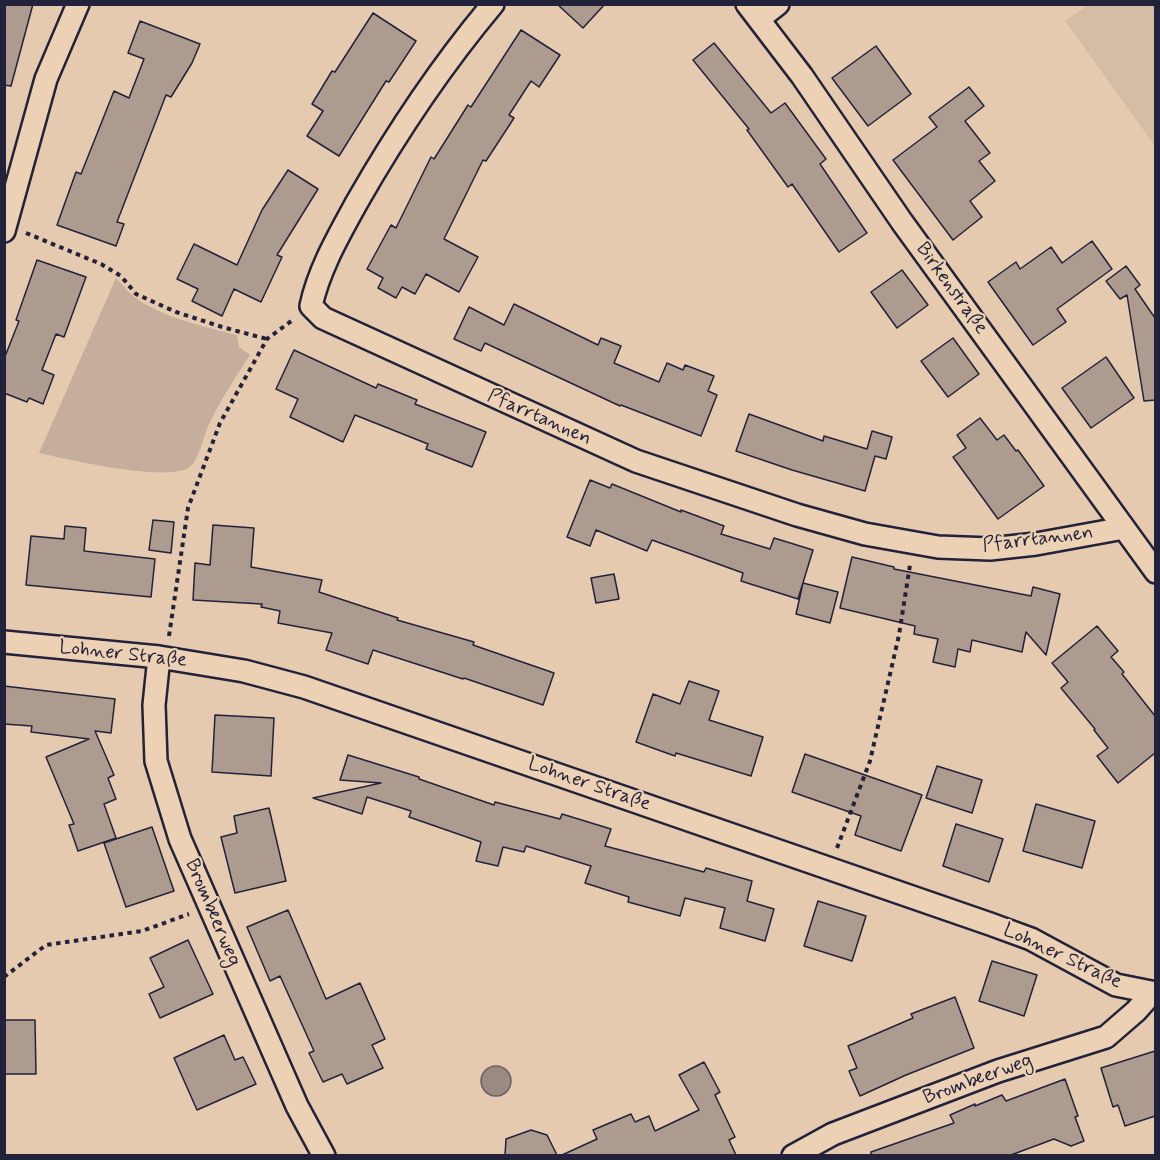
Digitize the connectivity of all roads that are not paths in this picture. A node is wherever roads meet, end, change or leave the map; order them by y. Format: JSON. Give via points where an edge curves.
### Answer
{"nodes":[{"id":1,"x":78,"y":4,"type":"edge"},
{"id":2,"x":493,"y":4,"type":"edge"},
{"id":3,"x":778,"y":4,"type":"edge"},
{"id":4,"x":753,"y":12,"type":"edge"},
{"id":5,"x":5,"y":228,"type":"edge"},
{"id":6,"x":1124,"y":528,"type":"junction"},
{"id":7,"x":1155,"y":572,"type":"edge"},
{"id":8,"x":4,"y":642,"type":"edge"},
{"id":9,"x":162,"y":657,"type":"junction"},
{"id":10,"x":1154,"y":993,"type":"edge"},
{"id":11,"x":324,"y":1155,"type":"edge"},
{"id":12,"x":793,"y":1155,"type":"edge"}],
"edges":[{"from":1,"to":5,"type":"street","via":[[46,79]]},
{"from":2,"to":6,"type":"street","name":"Pfarrtannen","via":[[432,81],[341,231],[311,306],[323,318],[636,461],[865,534],[938,547],[990,549]]},
{"from":3,"to":4,"type":"street"},
{"from":4,"to":6,"type":"street","name":"Birkenstraße"},
{"from":6,"to":7,"type":"street","name":"Birkenstraße"},
{"from":8,"to":9,"type":"street","name":"Lohner Straße"},
{"from":9,"to":10,"type":"street","name":"Lohner Straße","via":[[244,671],[304,687],[1020,935],[1116,985]]},
{"from":9,"to":11,"type":"street","name":"Brombeerweg","via":[[154,705],[156,761],[180,839],[297,1106]]},
{"from":10,"to":12,"type":"street","name":"Brombeerweg","via":[[1106,1037],[978,1078],[833,1134]]}]}
